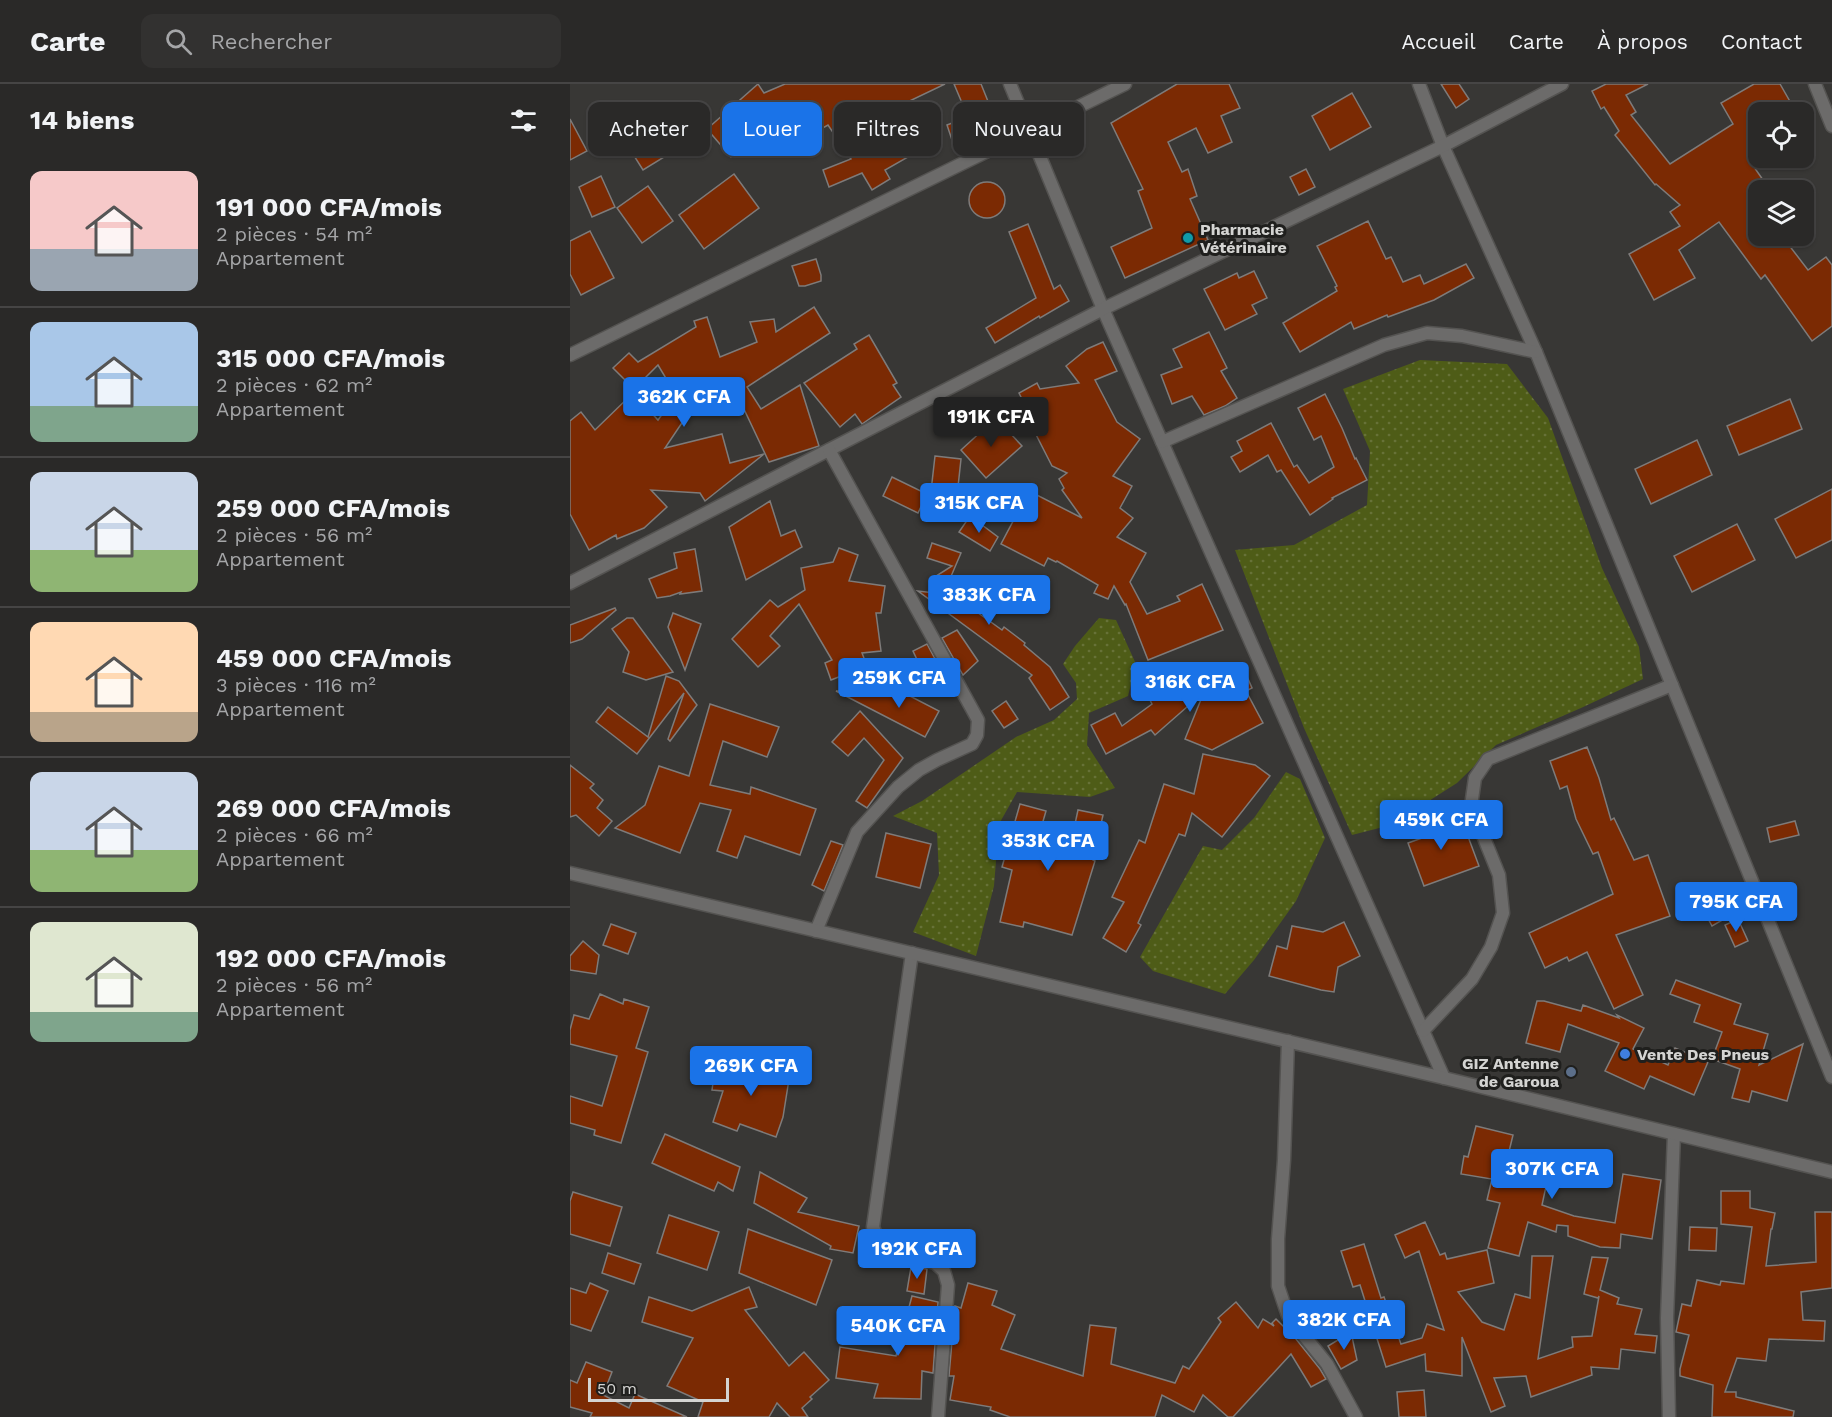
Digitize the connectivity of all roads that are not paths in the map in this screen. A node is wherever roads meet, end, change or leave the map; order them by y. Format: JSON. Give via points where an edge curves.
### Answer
{"nodes":[{"id":1,"x":1010,"y":84,"type":"edge"},
{"id":2,"x":1125,"y":84,"type":"edge"},
{"id":3,"x":1419,"y":84,"type":"edge"},
{"id":4,"x":1562,"y":84,"type":"edge"},
{"id":5,"x":1815,"y":84,"type":"edge"},
{"id":6,"x":1018,"y":102,"type":"edge"},
{"id":7,"x":1084,"y":104,"type":"edge"},
{"id":8,"x":1832,"y":126,"type":"edge"},
{"id":9,"x":1443,"y":146,"type":"junction"},
{"id":10,"x":977,"y":156,"type":"edge"},
{"id":11,"x":1041,"y":156,"type":"edge"},
{"id":12,"x":1103,"y":309,"type":"junction"},
{"id":13,"x":1536,"y":352,"type":"junction"},
{"id":14,"x":570,"y":355,"type":"edge"},
{"id":15,"x":1162,"y":442,"type":"junction"},
{"id":16,"x":829,"y":450,"type":"junction"},
{"id":17,"x":570,"y":583,"type":"edge"},
{"id":18,"x":1672,"y":685,"type":"junction"},
{"id":19,"x":570,"y":873,"type":"edge"},
{"id":20,"x":816,"y":931,"type":"junction"},
{"id":21,"x":912,"y":953,"type":"junction"},
{"id":22,"x":1423,"y":1031,"type":"junction"},
{"id":23,"x":1288,"y":1041,"type":"junction"},
{"id":24,"x":1832,"y":1077,"type":"edge"},
{"id":25,"x":1444,"y":1078,"type":"junction"},
{"id":26,"x":1674,"y":1134,"type":"junction"},
{"id":27,"x":1832,"y":1172,"type":"edge"},
{"id":28,"x":938,"y":1417,"type":"edge"},
{"id":29,"x":1356,"y":1417,"type":"edge"},
{"id":30,"x":1669,"y":1417,"type":"edge"}],
"edges":[{"from":1,"to":6,"type":"street"},
{"from":2,"to":7,"type":"street"},
{"from":3,"to":9,"type":"street"},
{"from":4,"to":9,"type":"street"},
{"from":5,"to":8,"type":"street"},
{"from":9,"to":12,"type":"street"},
{"from":9,"to":13,"type":"street"},
{"from":10,"to":14,"type":"street"},
{"from":11,"to":12,"type":"street"},
{"from":12,"to":15,"type":"street"},
{"from":12,"to":16,"type":"street"},
{"from":13,"to":15,"type":"street","via":[[1462,336],[1427,333],[1384,345]]},
{"from":13,"to":18,"type":"street"},
{"from":15,"to":22,"type":"street"},
{"from":16,"to":17,"type":"street"},
{"from":16,"to":20,"type":"street","via":[[978,720],[978,735],[972,744],[919,770],[857,832]]},
{"from":18,"to":22,"type":"street","via":[[1488,759],[1475,778],[1471,806],[1499,875],[1503,913],[1491,947],[1472,979]]},
{"from":18,"to":24,"type":"street"},
{"from":19,"to":20,"type":"street"},
{"from":20,"to":21,"type":"street"},
{"from":21,"to":23,"type":"street"},
{"from":21,"to":28,"type":"street","via":[[873,1227],[879,1242],[891,1251],[935,1263],[944,1271],[948,1285]]},
{"from":22,"to":25,"type":"street"},
{"from":23,"to":25,"type":"street"},
{"from":23,"to":29,"type":"street","via":[[1278,1286],[1288,1316],[1328,1364]]},
{"from":25,"to":26,"type":"street"},
{"from":26,"to":27,"type":"street"},
{"from":26,"to":30,"type":"street","via":[[1667,1318]]}]}
